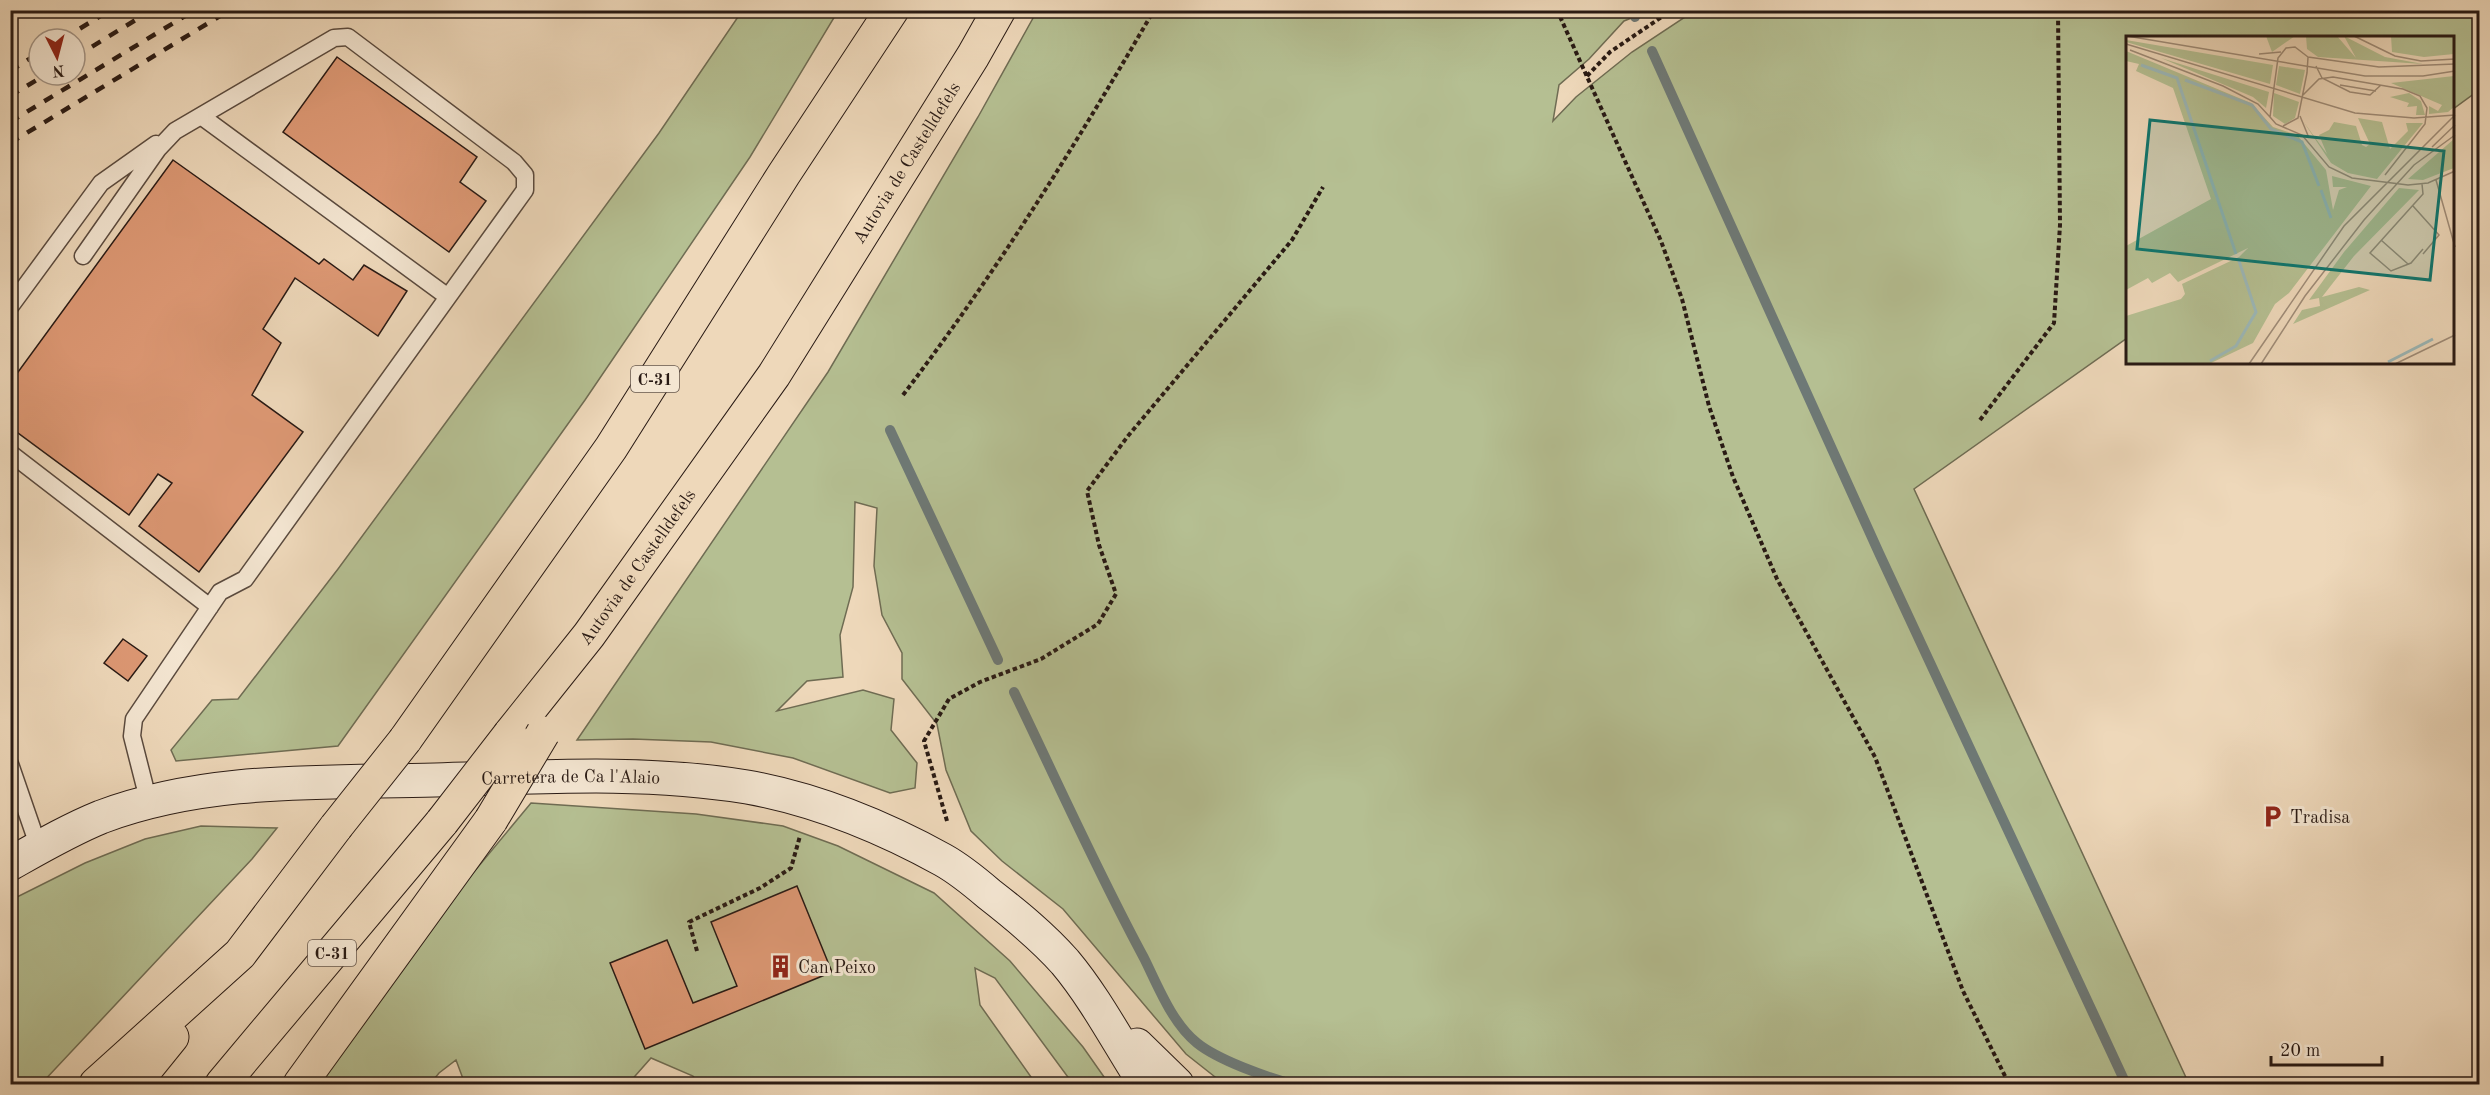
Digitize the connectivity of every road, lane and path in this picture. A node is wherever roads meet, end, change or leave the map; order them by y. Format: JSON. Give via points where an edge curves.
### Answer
{"nodes":[{"id":1,"x":892,"y":10,"type":"edge"},
{"id":2,"x":999,"y":10,"type":"edge"},
{"id":3,"x":1154,"y":10,"type":"edge"},
{"id":4,"x":1557,"y":10,"type":"edge"},
{"id":5,"x":1672,"y":10,"type":"edge"},
{"id":6,"x":2058,"y":10,"type":"edge"},
{"id":7,"x":1587,"y":75,"type":"junction"},
{"id":8,"x":201,"y":116,"type":"junction"},
{"id":9,"x":175,"y":131,"type":"junction"},
{"id":10,"x":1323,"y":187,"type":"dead end"},
{"id":11,"x":83,"y":256,"type":"dead end"},
{"id":12,"x":448,"y":297,"type":"junction"},
{"id":13,"x":10,"y":307,"type":"edge"},
{"id":14,"x":903,"y":395,"type":"dead end"},
{"id":15,"x":1980,"y":420,"type":"dead end"},
{"id":16,"x":10,"y":453,"type":"edge"},
{"id":17,"x":210,"y":607,"type":"junction"},
{"id":18,"x":589,"y":635,"type":"junction"},
{"id":19,"x":10,"y":764,"type":"edge"},
{"id":20,"x":149,"y":802,"type":"junction"},
{"id":21,"x":810,"y":803,"type":"junction"},
{"id":22,"x":39,"y":848,"type":"junction"},
{"id":23,"x":10,"y":864,"type":"edge"},
{"id":24,"x":962,"y":873,"type":"junction"},
{"id":25,"x":697,"y":951,"type":"dead end"},
{"id":26,"x":240,"y":954,"type":"junction"},
{"id":27,"x":1083,"y":987,"type":"junction"},
{"id":28,"x":96,"y":1084,"type":"edge"},
{"id":29,"x":134,"y":1084,"type":"edge"},
{"id":30,"x":222,"y":1084,"type":"edge"},
{"id":31,"x":300,"y":1084,"type":"edge"},
{"id":32,"x":1145,"y":1084,"type":"edge"},
{"id":33,"x":1177,"y":1084,"type":"edge"},
{"id":34,"x":2009,"y":1084,"type":"edge"}],
"edges":[{"from":1,"to":26,"type":"highway","number":"C-31","bridge":true,"via":[[611,448],[405,740]]},
{"from":2,"to":18,"type":"highway","name":"Autovia de Castelldefels","number":"C-31","via":[[774,375]]},
{"from":3,"to":14,"type":"path","via":[[1098,106],[960,321]]},
{"from":4,"to":7,"type":"path"},
{"from":5,"to":7,"type":"path","via":[[1610,52]]},
{"from":6,"to":15,"type":"path","via":[[2060,225],[2054,323]]},
{"from":7,"to":34,"type":"path","via":[[1661,241],[1682,299],[1709,406],[1733,477],[1777,579],[1875,757],[1963,991]]},
{"from":8,"to":9,"type":"lane"},
{"from":8,"to":12,"type":"lane"},
{"from":8,"to":12,"type":"lane","via":[[334,38],[348,36],[514,162],[525,175],[525,190]]},
{"from":9,"to":11,"type":"lane","via":[[158,149]]},
{"from":9,"to":13,"type":"lane","via":[[101,183]]},
{"from":10,"to":24,"type":"path","via":[[1292,240],[1128,436],[1087,491],[1099,545],[1116,594],[1098,624],[1041,659],[980,682],[949,699],[924,741]]},
{"from":12,"to":17,"type":"lane","via":[[245,579],[220,592]]},
{"from":16,"to":17,"type":"lane"},
{"from":17,"to":20,"type":"lane","via":[[134,719],[132,736]]},
{"from":18,"to":30,"type":"highway","name":"Autovia de Castelldefels","number":"C-31","bridge":true,"via":[[442,822]]},
{"from":18,"to":31,"type":"highway","bridge":true,"via":[[543,733],[491,820]]},
{"from":19,"to":22,"type":"lane"},
{"from":20,"to":21,"type":"street","name":"Carretera de Ca l'Alaio","via":[[266,784],[593,775],[748,787]]},
{"from":20,"to":22,"type":"street","name":"Carretera de Ca l'Alaio","via":[[68,831]]},
{"from":21,"to":24,"type":"street","name":"Carretera de Ca l'Alaio","via":[[898,838]]},
{"from":21,"to":25,"type":"path","via":[[791,868],[760,888],[688,922]]},
{"from":22,"to":23,"type":"street","name":"Carretera de Ca l'Alaio"},
{"from":24,"to":27,"type":"street","name":"Carretera de Ca l'Alaio","via":[[1028,924]]},
{"from":26,"to":28,"type":"highway"},
{"from":26,"to":29,"type":"highway","number":"C-31"},
{"from":27,"to":32,"type":"street","name":"Carretera de Ca l'Alaio"},
{"from":27,"to":33,"type":"street","name":"Carretera de Ca l'Alaio"}]}
